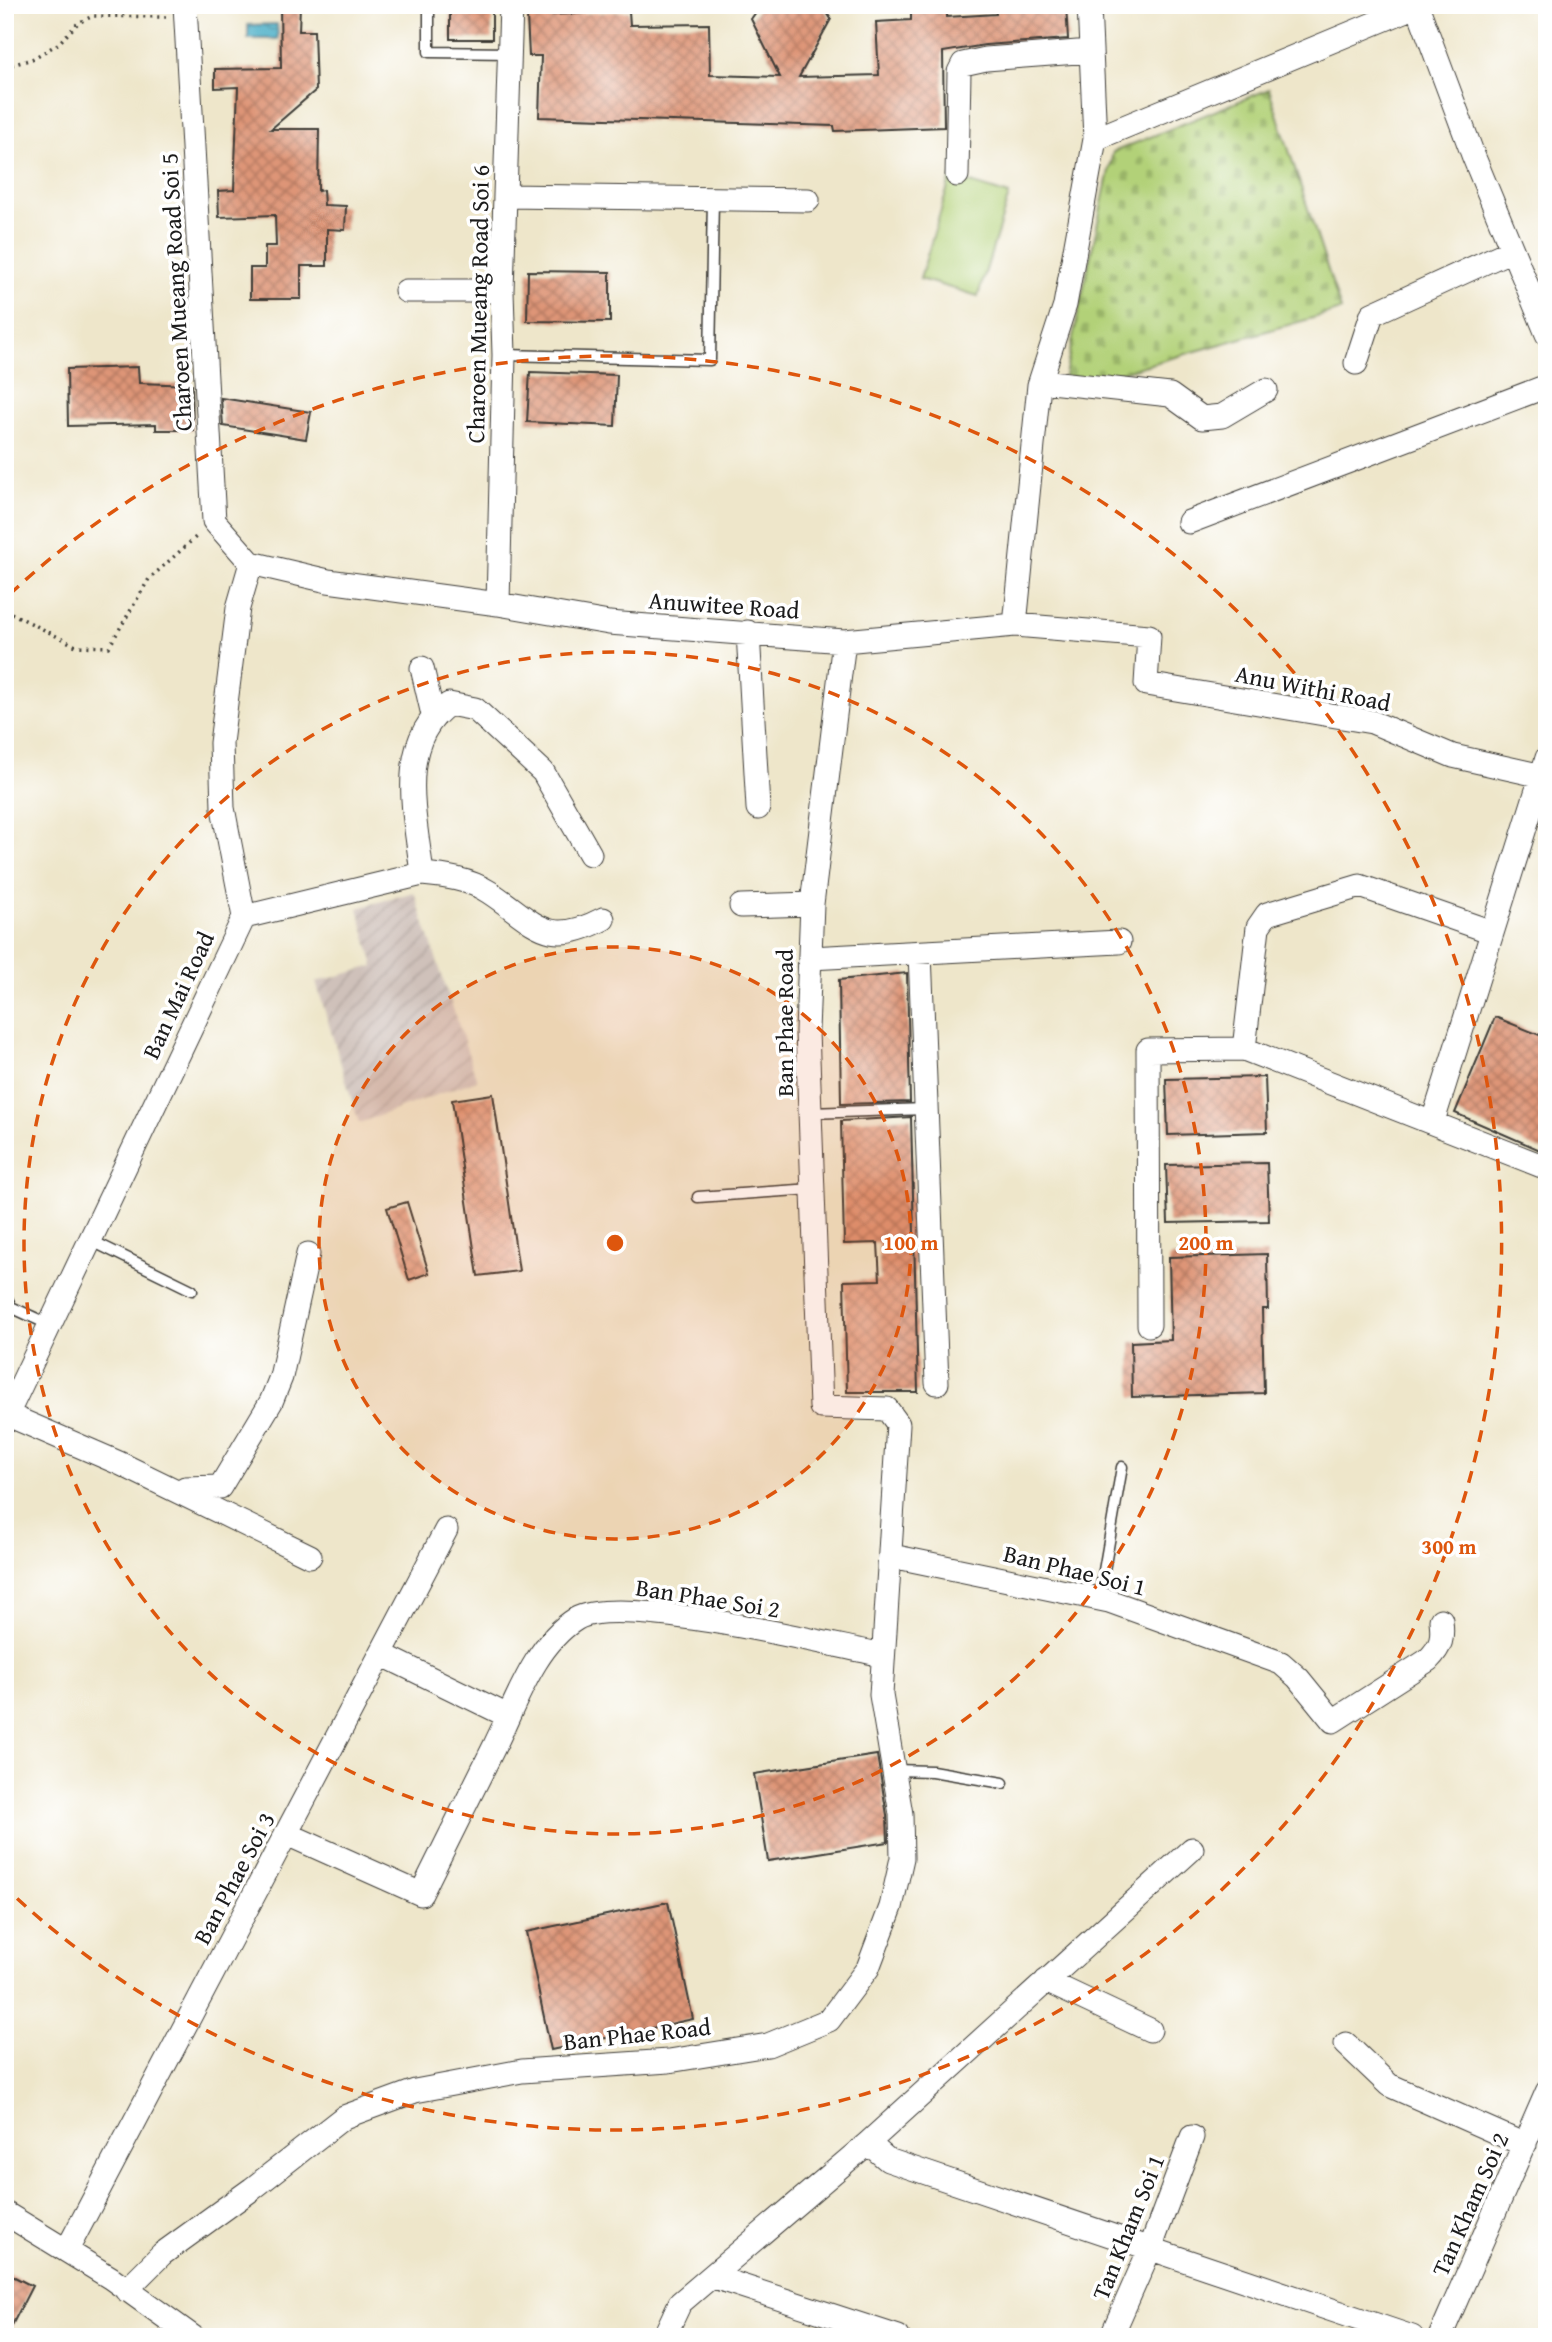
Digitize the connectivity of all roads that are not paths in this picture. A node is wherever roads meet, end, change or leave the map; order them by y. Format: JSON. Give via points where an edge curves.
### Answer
{"nodes":[{"id":1,"x":429,"y":5,"type":"edge"},
{"id":2,"x":553,"y":5,"type":"edge"},
{"id":3,"x":1089,"y":5,"type":"edge"},
{"id":4,"x":1418,"y":5,"type":"edge"},
{"id":5,"x":511,"y":7,"type":"edge"},
{"id":6,"x":186,"y":12,"type":"edge"},
{"id":7,"x":1091,"y":51,"type":"junction"},
{"id":8,"x":511,"y":53,"type":"junction"},
{"id":9,"x":1096,"y":139,"type":"junction"},
{"id":10,"x":957,"y":175,"type":"dead end"},
{"id":11,"x":506,"y":196,"type":"junction"},
{"id":12,"x":713,"y":198,"type":"junction"},
{"id":13,"x":808,"y":200,"type":"dead end"},
{"id":14,"x":1512,"y":250,"type":"junction"},
{"id":15,"x":406,"y":291,"type":"dead end"},
{"id":16,"x":502,"y":291,"type":"junction"},
{"id":17,"x":1547,"y":334,"type":"edge"},
{"id":18,"x":504,"y":355,"type":"junction"},
{"id":19,"x":1356,"y":363,"type":"dead end"},
{"id":20,"x":1041,"y":381,"type":"junction"},
{"id":21,"x":1547,"y":386,"type":"edge"},
{"id":22,"x":1266,"y":390,"type":"dead end"},
{"id":23,"x":1188,"y":522,"type":"dead end"},
{"id":24,"x":251,"y":563,"type":"junction"},
{"id":25,"x":498,"y":604,"type":"junction"},
{"id":26,"x":1015,"y":625,"type":"junction"},
{"id":27,"x":748,"y":632,"type":"junction"},
{"id":28,"x":844,"y":641,"type":"junction"},
{"id":29,"x":422,"y":668,"type":"dead end"},
{"id":30,"x":1146,"y":684,"type":"joint"},
{"id":31,"x":433,"y":715,"type":"junction"},
{"id":32,"x":1545,"y":771,"type":"edge"},
{"id":33,"x":758,"y":808,"type":"dead end"},
{"id":34,"x":590,"y":853,"type":"dead end"},
{"id":35,"x":422,"y":874,"type":"junction"},
{"id":36,"x":812,"y":904,"type":"junction"},
{"id":37,"x":741,"y":906,"type":"dead end"},
{"id":38,"x":244,"y":917,"type":"junction"},
{"id":39,"x":603,"y":919,"type":"dead end"},
{"id":40,"x":1492,"y":932,"type":"junction"},
{"id":41,"x":1119,"y":942,"type":"dead end"},
{"id":42,"x":920,"y":953,"type":"junction"},
{"id":43,"x":810,"y":958,"type":"junction"},
{"id":44,"x":1244,"y":1049,"type":"junction"},
{"id":45,"x":926,"y":1109,"type":"junction"},
{"id":46,"x":810,"y":1113,"type":"junction"},
{"id":47,"x":1433,"y":1121,"type":"junction"},
{"id":48,"x":1547,"y":1168,"type":"edge"},
{"id":49,"x":813,"y":1189,"type":"junction"},
{"id":50,"x":698,"y":1196,"type":"dead end"},
{"id":51,"x":90,"y":1240,"type":"junction"},
{"id":52,"x":308,"y":1255,"type":"dead end"},
{"id":53,"x":192,"y":1290,"type":"dead end"},
{"id":54,"x":5,"y":1294,"type":"edge"},
{"id":55,"x":50,"y":1325,"type":"junction"},
{"id":56,"x":1149,"y":1325,"type":"dead end"},
{"id":57,"x":937,"y":1383,"type":"dead end"},
{"id":58,"x":6,"y":1417,"type":"edge"},
{"id":59,"x":1122,"y":1467,"type":"dead end"},
{"id":60,"x":179,"y":1493,"type":"junction"},
{"id":61,"x":446,"y":1530,"type":"dead end"},
{"id":62,"x":310,"y":1556,"type":"dead end"},
{"id":63,"x":892,"y":1556,"type":"junction"},
{"id":64,"x":1099,"y":1599,"type":"junction"},
{"id":65,"x":1441,"y":1620,"type":"dead end"},
{"id":66,"x":381,"y":1654,"type":"junction"},
{"id":67,"x":883,"y":1655,"type":"junction"},
{"id":68,"x":508,"y":1716,"type":"junction"},
{"id":69,"x":894,"y":1770,"type":"junction"},
{"id":70,"x":1003,"y":1783,"type":"dead end"},
{"id":71,"x":287,"y":1834,"type":"junction"},
{"id":72,"x":1192,"y":1849,"type":"dead end"},
{"id":73,"x":1046,"y":1981,"type":"junction"},
{"id":74,"x":1150,"y":2030,"type":"dead end"},
{"id":75,"x":1346,"y":2044,"type":"dead end"},
{"id":76,"x":1547,"y":2092,"type":"edge"},
{"id":77,"x":1192,"y":2137,"type":"dead end"},
{"id":78,"x":868,"y":2143,"type":"junction"},
{"id":79,"x":1525,"y":2145,"type":"junction"},
{"id":80,"x":5,"y":2213,"type":"edge"},
{"id":81,"x":1150,"y":2249,"type":"junction"},
{"id":82,"x":67,"y":2250,"type":"junction"},
{"id":83,"x":714,"y":2277,"type":"junction"},
{"id":84,"x":118,"y":2284,"type":"junction"},
{"id":85,"x":192,"y":2337,"type":"edge"},
{"id":86,"x":664,"y":2337,"type":"edge"},
{"id":87,"x":898,"y":2337,"type":"edge"},
{"id":88,"x":1111,"y":2337,"type":"edge"},
{"id":89,"x":1412,"y":2337,"type":"edge"},
{"id":90,"x":1440,"y":2337,"type":"edge"}],
"edges":[{"from":1,"to":8,"type":"lane","via":[[429,52]]},
{"from":2,"to":5,"type":"lane"},
{"from":3,"to":7,"type":"street"},
{"from":4,"to":9,"type":"street"},
{"from":4,"to":14,"type":"street"},
{"from":5,"to":8,"type":"street","name":"Charoen Mueang Road Soi 6"},
{"from":6,"to":24,"type":"street","name":"Charoen Mueang Road Soi 5","via":[[214,521]]},
{"from":7,"to":9,"type":"street"},
{"from":7,"to":10,"type":"street","via":[[963,64],[959,72]]},
{"from":8,"to":11,"type":"street","name":"Charoen Mueang Road Soi 6"},
{"from":9,"to":20,"type":"street","via":[[1065,305]]},
{"from":11,"to":12,"type":"street"},
{"from":11,"to":16,"type":"street","name":"Charoen Mueang Road Soi 6"},
{"from":12,"to":13,"type":"street"},
{"from":12,"to":18,"type":"lane","via":[[710,360]]},
{"from":14,"to":17,"type":"street"},
{"from":14,"to":19,"type":"street","via":[[1372,314]]},
{"from":15,"to":16,"type":"street"},
{"from":16,"to":18,"type":"street","name":"Charoen Mueang Road Soi 6"},
{"from":18,"to":25,"type":"street","name":"Charoen Mueang Road Soi 6"},
{"from":20,"to":22,"type":"street","via":[[1170,395],[1202,418],[1223,415]]},
{"from":20,"to":26,"type":"street"},
{"from":21,"to":23,"type":"street"},
{"from":24,"to":25,"type":"street","name":"Anuwitee Road","via":[[328,581]]},
{"from":24,"to":38,"type":"street","name":"Ban Mai Road","via":[[238,608],[221,743],[223,808]]},
{"from":25,"to":27,"type":"street","name":"Anuwitee Road","via":[[609,624]]},
{"from":26,"to":28,"type":"street","name":"Anuwitee Road"},
{"from":26,"to":30,"type":"street","name":"Anuwitee Road","via":[[1149,636]]},
{"from":27,"to":28,"type":"street","name":"Anuwitee Road"},
{"from":27,"to":33,"type":"street"},
{"from":28,"to":36,"type":"street","name":"Ban Phae Road"},
{"from":29,"to":31,"type":"street"},
{"from":30,"to":32,"type":"street","name":"Anu Withi Road","via":[[1372,722],[1452,756]]},
{"from":31,"to":34,"type":"street","via":[[449,704],[475,709],[544,772]]},
{"from":31,"to":35,"type":"street","via":[[411,761]]},
{"from":32,"to":40,"type":"street"},
{"from":35,"to":38,"type":"street"},
{"from":35,"to":39,"type":"street","via":[[453,877],[488,890],[541,928],[561,933],[577,933]]},
{"from":36,"to":37,"type":"street"},
{"from":36,"to":43,"type":"street","name":"Ban Phae Road"},
{"from":38,"to":51,"type":"street","name":"Ban Mai Road"},
{"from":40,"to":44,"type":"street","via":[[1360,886],[1267,914],[1258,927]]},
{"from":40,"to":47,"type":"street"},
{"from":41,"to":42,"type":"street"},
{"from":42,"to":43,"type":"street"},
{"from":42,"to":45,"type":"street"},
{"from":43,"to":46,"type":"street","name":"Ban Phae Road"},
{"from":44,"to":47,"type":"street"},
{"from":44,"to":56,"type":"street","via":[[1148,1050]]},
{"from":45,"to":46,"type":"lane"},
{"from":45,"to":57,"type":"street"},
{"from":46,"to":49,"type":"street","name":"Ban Phae Road"},
{"from":47,"to":48,"type":"street"},
{"from":49,"to":50,"type":"lane"},
{"from":49,"to":63,"type":"street","name":"Ban Phae Road","via":[[821,1407],[887,1409],[898,1424]]},
{"from":51,"to":53,"type":"lane"},
{"from":51,"to":55,"type":"street","name":"Ban Mai Road"},
{"from":52,"to":60,"type":"street","via":[[285,1367],[271,1402],[220,1487],[185,1488]]},
{"from":54,"to":55,"type":"lane","via":[[11,1307]]},
{"from":55,"to":58,"type":"street","name":"Ban Mai Road"},
{"from":58,"to":60,"type":"street"},
{"from":59,"to":64,"type":"lane"},
{"from":60,"to":62,"type":"street"},
{"from":61,"to":66,"type":"street","name":"Ban Phae Soi 3"},
{"from":63,"to":64,"type":"street","name":"Ban Phae Soi 1"},
{"from":63,"to":67,"type":"street","name":"Ban Phae Road"},
{"from":64,"to":65,"type":"street","name":"Ban Phae Soi 1","via":[[1280,1663],[1298,1678],[1329,1720],[1338,1720],[1428,1660],[1443,1638]]},
{"from":66,"to":68,"type":"street"},
{"from":66,"to":71,"type":"street","name":"Ban Phae Soi 3"},
{"from":67,"to":68,"type":"street","name":"Ban Phae Soi 2","via":[[656,1612],[612,1609],[576,1618],[546,1647]]},
{"from":67,"to":69,"type":"street","name":"Ban Phae Road","via":[[881,1695]]},
{"from":68,"to":71,"type":"street","name":"Ban Phae Soi 2","via":[[421,1894]]},
{"from":69,"to":70,"type":"lane","via":[[932,1771]]},
{"from":69,"to":84,"type":"street","name":"Ban Phae Road","via":[[902,1858],[891,1907],[868,1968],[829,2020],[768,2045],[669,2061],[522,2071],[415,2091],[344,2117],[253,2189]]},
{"from":71,"to":82,"type":"street","name":"Ban Phae Soi 3"},
{"from":72,"to":73,"type":"street"},
{"from":73,"to":74,"type":"street"},
{"from":73,"to":78,"type":"street"},
{"from":75,"to":79,"type":"street","via":[[1389,2085]]},
{"from":76,"to":79,"type":"street","name":"Tan Kham Soi 2"},
{"from":77,"to":81,"type":"street","name":"Tan Kham Soi 1"},
{"from":78,"to":81,"type":"street","via":[[888,2161]]},
{"from":78,"to":83,"type":"street"},
{"from":79,"to":90,"type":"street","name":"Tan Kham Soi 2"},
{"from":80,"to":82,"type":"street"},
{"from":81,"to":88,"type":"street","name":"Tan Kham Soi 1"},
{"from":81,"to":89,"type":"street"},
{"from":82,"to":84,"type":"street"},
{"from":83,"to":86,"type":"street","via":[[680,2302]]},
{"from":83,"to":87,"type":"street"},
{"from":84,"to":85,"type":"street"}]}
